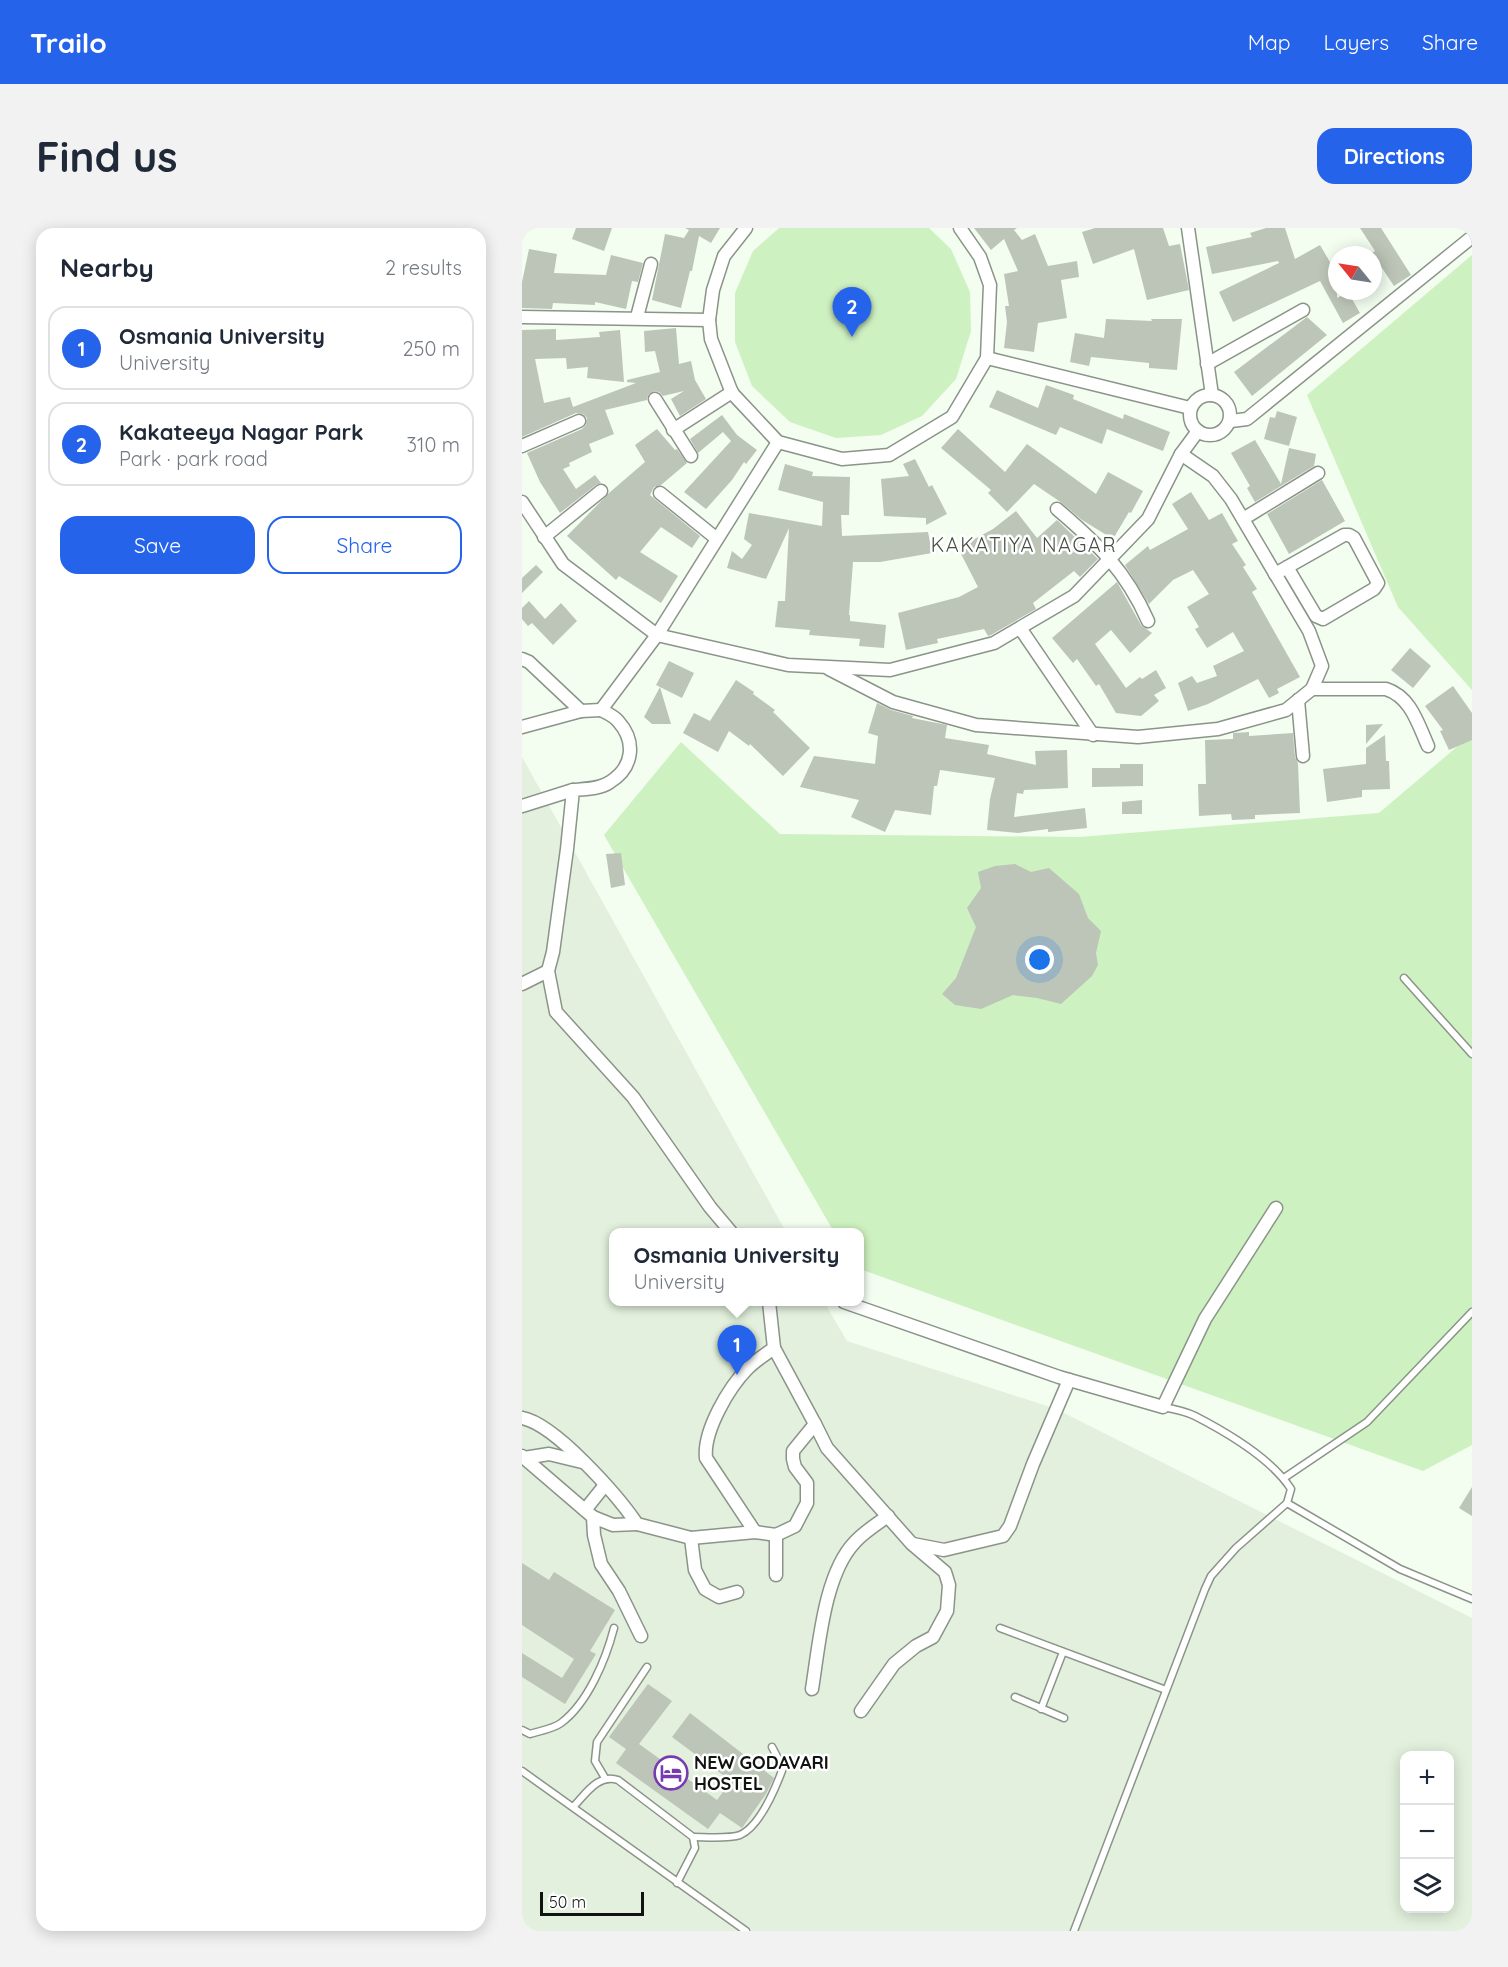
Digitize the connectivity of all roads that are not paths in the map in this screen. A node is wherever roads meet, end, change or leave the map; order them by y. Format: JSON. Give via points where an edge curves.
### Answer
{"nodes":[{"id":1,"x":960,"y":228,"type":"edge"},
{"id":2,"x":1188,"y":228,"type":"edge"},
{"id":3,"x":739,"y":230,"type":"edge"},
{"id":4,"x":1472,"y":237,"type":"edge"},
{"id":5,"x":651,"y":264,"type":"dead end"},
{"id":6,"x":1303,"y":310,"type":"dead end"},
{"id":7,"x":522,"y":316,"type":"edge"},
{"id":8,"x":637,"y":317,"type":"junction"},
{"id":9,"x":709,"y":320,"type":"junction"},
{"id":10,"x":987,"y":358,"type":"junction"},
{"id":11,"x":1208,"y":364,"type":"junction"},
{"id":12,"x":732,"y":393,"type":"junction"},
{"id":13,"x":1212,"y":395,"type":"junction"},
{"id":14,"x":655,"y":399,"type":"dead end"},
{"id":15,"x":1190,"y":408,"type":"junction"},
{"id":16,"x":579,"y":421,"type":"dead end"},
{"id":17,"x":1231,"y":421,"type":"junction"},
{"id":18,"x":673,"y":429,"type":"junction"},
{"id":19,"x":1198,"y":431,"type":"junction"},
{"id":20,"x":778,"y":442,"type":"junction"},
{"id":21,"x":522,"y":446,"type":"edge"},
{"id":22,"x":1181,"y":454,"type":"junction"},
{"id":23,"x":691,"y":456,"type":"dead end"},
{"id":24,"x":1318,"y":473,"type":"dead end"},
{"id":25,"x":602,"y":491,"type":"dead end"},
{"id":26,"x":660,"y":493,"type":"dead end"},
{"id":27,"x":522,"y":502,"type":"edge"},
{"id":28,"x":1057,"y":509,"type":"dead end"},
{"id":29,"x":1243,"y":519,"type":"junction"},
{"id":30,"x":544,"y":537,"type":"junction"},
{"id":31,"x":717,"y":539,"type":"junction"},
{"id":32,"x":1111,"y":559,"type":"junction"},
{"id":33,"x":1287,"y":567,"type":"junction"},
{"id":34,"x":1275,"y":574,"type":"junction"},
{"id":35,"x":1148,"y":621,"type":"dead end"},
{"id":36,"x":1020,"y":628,"type":"junction"},
{"id":37,"x":657,"y":635,"type":"junction"},
{"id":38,"x":522,"y":659,"type":"edge"},
{"id":39,"x":825,"y":667,"type":"junction"},
{"id":40,"x":1312,"y":689,"type":"junction"},
{"id":41,"x":1298,"y":700,"type":"junction"},
{"id":42,"x":602,"y":710,"type":"junction"},
{"id":43,"x":581,"y":711,"type":"junction"},
{"id":44,"x":522,"y":727,"type":"edge"},
{"id":45,"x":1093,"y":735,"type":"junction"},
{"id":46,"x":1428,"y":746,"type":"dead end"},
{"id":47,"x":1303,"y":756,"type":"dead end"},
{"id":48,"x":573,"y":790,"type":"junction"},
{"id":49,"x":522,"y":806,"type":"edge"},
{"id":50,"x":548,"y":971,"type":"junction"},
{"id":51,"x":1404,"y":978,"type":"dead end"},
{"id":52,"x":522,"y":984,"type":"edge"},
{"id":53,"x":1472,"y":1054,"type":"edge"},
{"id":54,"x":1276,"y":1208,"type":"dead end"},
{"id":55,"x":727,"y":1228,"type":"edge"},
{"id":56,"x":769,"y":1306,"type":"edge"},
{"id":57,"x":857,"y":1306,"type":"edge"},
{"id":58,"x":1472,"y":1312,"type":"edge"},
{"id":59,"x":774,"y":1348,"type":"junction"},
{"id":60,"x":1069,"y":1380,"type":"junction"},
{"id":61,"x":1163,"y":1407,"type":"junction"},
{"id":62,"x":522,"y":1418,"type":"edge"},
{"id":63,"x":815,"y":1424,"type":"junction"},
{"id":64,"x":523,"y":1457,"type":"edge"},
{"id":65,"x":583,"y":1462,"type":"junction"},
{"id":66,"x":1284,"y":1478,"type":"junction"},
{"id":67,"x":605,"y":1485,"type":"junction"},
{"id":68,"x":1287,"y":1503,"type":"junction"},
{"id":69,"x":589,"y":1514,"type":"junction"},
{"id":70,"x":888,"y":1516,"type":"junction"},
{"id":71,"x":637,"y":1524,"type":"junction"},
{"id":72,"x":755,"y":1532,"type":"junction"},
{"id":73,"x":776,"y":1535,"type":"junction"},
{"id":74,"x":691,"y":1538,"type":"junction"},
{"id":75,"x":912,"y":1544,"type":"junction"},
{"id":76,"x":776,"y":1575,"type":"dead end"},
{"id":77,"x":736,"y":1592,"type":"dead end"},
{"id":78,"x":1472,"y":1599,"type":"edge"},
{"id":79,"x":614,"y":1628,"type":"dead end"},
{"id":80,"x":1000,"y":1628,"type":"dead end"},
{"id":81,"x":641,"y":1636,"type":"dead end"},
{"id":82,"x":1064,"y":1652,"type":"junction"},
{"id":83,"x":647,"y":1667,"type":"dead end"},
{"id":84,"x":812,"y":1689,"type":"dead end"},
{"id":85,"x":1166,"y":1690,"type":"junction"},
{"id":86,"x":1015,"y":1697,"type":"dead end"},
{"id":87,"x":1041,"y":1708,"type":"junction"},
{"id":88,"x":861,"y":1711,"type":"dead end"},
{"id":89,"x":1064,"y":1718,"type":"dead end"},
{"id":90,"x":522,"y":1730,"type":"edge"},
{"id":91,"x":772,"y":1747,"type":"dead end"},
{"id":92,"x":522,"y":1771,"type":"edge"},
{"id":93,"x":605,"y":1778,"type":"junction"},
{"id":94,"x":573,"y":1807,"type":"junction"},
{"id":95,"x":693,"y":1837,"type":"junction"},
{"id":96,"x":677,"y":1883,"type":"junction"},
{"id":97,"x":746,"y":1931,"type":"edge"},
{"id":98,"x":1074,"y":1931,"type":"edge"}],
"edges":[{"from":1,"to":10,"type":"street","via":[[980,257],[990,285]]},
{"from":2,"to":11,"type":"street"},
{"from":3,"to":9,"type":"street","via":[[724,256],[712,290]]},
{"from":4,"to":17,"type":"street","via":[[1247,419]]},
{"from":5,"to":8,"type":"street"},
{"from":6,"to":11,"type":"street"},
{"from":7,"to":8,"type":"street"},
{"from":8,"to":9,"type":"street"},
{"from":9,"to":12,"type":"street","via":[[711,339]]},
{"from":10,"to":15,"type":"street"},
{"from":10,"to":20,"type":"street","via":[[952,417],[889,454],[842,459]]},
{"from":11,"to":13,"type":"street"},
{"from":12,"to":18,"type":"street"},
{"from":12,"to":20,"type":"street"},
{"from":13,"to":15,"type":"street","via":[[1196,400]]},
{"from":13,"to":17,"type":"street","via":[[1227,404]]},
{"from":14,"to":18,"type":"street"},
{"from":15,"to":19,"type":"street"},
{"from":16,"to":21,"type":"street"},
{"from":17,"to":19,"type":"street","via":[[1218,434]]},
{"from":18,"to":23,"type":"street"},
{"from":19,"to":22,"type":"street"},
{"from":20,"to":31,"type":"street"},
{"from":22,"to":29,"type":"street","via":[[1213,476]]},
{"from":22,"to":32,"type":"street","via":[[1148,519]]},
{"from":24,"to":29,"type":"street"},
{"from":25,"to":30,"type":"street"},
{"from":26,"to":31,"type":"street"},
{"from":27,"to":30,"type":"street"},
{"from":28,"to":32,"type":"street"},
{"from":29,"to":34,"type":"street"},
{"from":30,"to":37,"type":"street","via":[[563,564]]},
{"from":31,"to":37,"type":"street"},
{"from":32,"to":35,"type":"street","via":[[1137,595]]},
{"from":32,"to":36,"type":"street","via":[[1074,596]]},
{"from":33,"to":33,"type":"street","via":[[1349,535],[1378,583],[1320,619]]},
{"from":33,"to":34,"type":"street"},
{"from":34,"to":40,"type":"street","via":[[1309,631],[1322,666]]},
{"from":36,"to":39,"type":"street","via":[[994,643],[890,670]]},
{"from":36,"to":45,"type":"street"},
{"from":37,"to":39,"type":"street","via":[[788,665]]},
{"from":37,"to":42,"type":"street"},
{"from":38,"to":43,"type":"street"},
{"from":39,"to":45,"type":"street","via":[[893,702],[976,725]]},
{"from":40,"to":41,"type":"street"},
{"from":40,"to":46,"type":"street","via":[[1398,692],[1407,701]]},
{"from":41,"to":45,"type":"street","via":[[1286,710],[1218,729],[1138,737]]},
{"from":41,"to":47,"type":"street"},
{"from":42,"to":43,"type":"street"},
{"from":42,"to":48,"type":"street","via":[[617,719],[627,734],[631,751],[626,768],[610,782]]},
{"from":43,"to":44,"type":"street"},
{"from":48,"to":49,"type":"street"},
{"from":48,"to":50,"type":"street"},
{"from":50,"to":52,"type":"street"},
{"from":50,"to":55,"type":"street","via":[[556,1012],[633,1097]]},
{"from":51,"to":53,"type":"lane"},
{"from":54,"to":61,"type":"street","via":[[1205,1318]]},
{"from":56,"to":59,"type":"street"},
{"from":57,"to":60,"type":"street"},
{"from":58,"to":66,"type":"lane","via":[[1367,1422]]},
{"from":59,"to":63,"type":"street"},
{"from":59,"to":72,"type":"street","via":[[736,1382],[708,1433],[705,1447],[706,1458]]},
{"from":60,"to":61,"type":"street"},
{"from":60,"to":75,"type":"street","via":[[1003,1536],[944,1550]]},
{"from":61,"to":66,"type":"lane","via":[[1193,1415],[1251,1450]]},
{"from":62,"to":65,"type":"street","via":[[553,1434]]},
{"from":63,"to":70,"type":"street","via":[[827,1448]]},
{"from":63,"to":73,"type":"street","via":[[793,1451],[795,1467],[807,1483],[807,1503],[795,1526]]},
{"from":64,"to":65,"type":"street","via":[[549,1454]]},
{"from":64,"to":69,"type":"street"},
{"from":65,"to":67,"type":"street"},
{"from":66,"to":68,"type":"lane","via":[[1291,1489]]},
{"from":67,"to":69,"type":"street"},
{"from":67,"to":71,"type":"street"},
{"from":68,"to":78,"type":"lane","via":[[1400,1569]]},
{"from":68,"to":85,"type":"lane","via":[[1211,1576]]},
{"from":69,"to":71,"type":"street","via":[[613,1525]]},
{"from":69,"to":81,"type":"street","via":[[602,1564]]},
{"from":70,"to":75,"type":"street"},
{"from":70,"to":84,"type":"street","via":[[854,1542],[841,1563],[825,1604]]},
{"from":71,"to":74,"type":"street"},
{"from":72,"to":73,"type":"street"},
{"from":72,"to":74,"type":"street"},
{"from":73,"to":76,"type":"street"},
{"from":74,"to":77,"type":"street","via":[[695,1570],[705,1589],[719,1597]]},
{"from":75,"to":88,"type":"street","via":[[945,1572],[949,1585],[947,1611],[933,1637],[894,1664]]},
{"from":79,"to":90,"type":"lane","via":[[606,1658],[583,1699],[560,1724],[530,1734]]},
{"from":80,"to":82,"type":"lane"},
{"from":82,"to":85,"type":"lane"},
{"from":82,"to":87,"type":"lane"},
{"from":83,"to":93,"type":"lane","via":[[597,1742],[595,1761]]},
{"from":85,"to":98,"type":"lane"},
{"from":86,"to":87,"type":"lane"},
{"from":87,"to":89,"type":"lane"},
{"from":91,"to":95,"type":"lane","via":[[783,1768],[776,1788],[752,1826],[740,1835]]},
{"from":92,"to":94,"type":"lane"},
{"from":93,"to":94,"type":"lane"},
{"from":93,"to":95,"type":"lane","via":[[618,1780]]},
{"from":94,"to":96,"type":"lane"},
{"from":95,"to":96,"type":"lane","via":[[695,1848]]},
{"from":96,"to":97,"type":"lane"}]}
